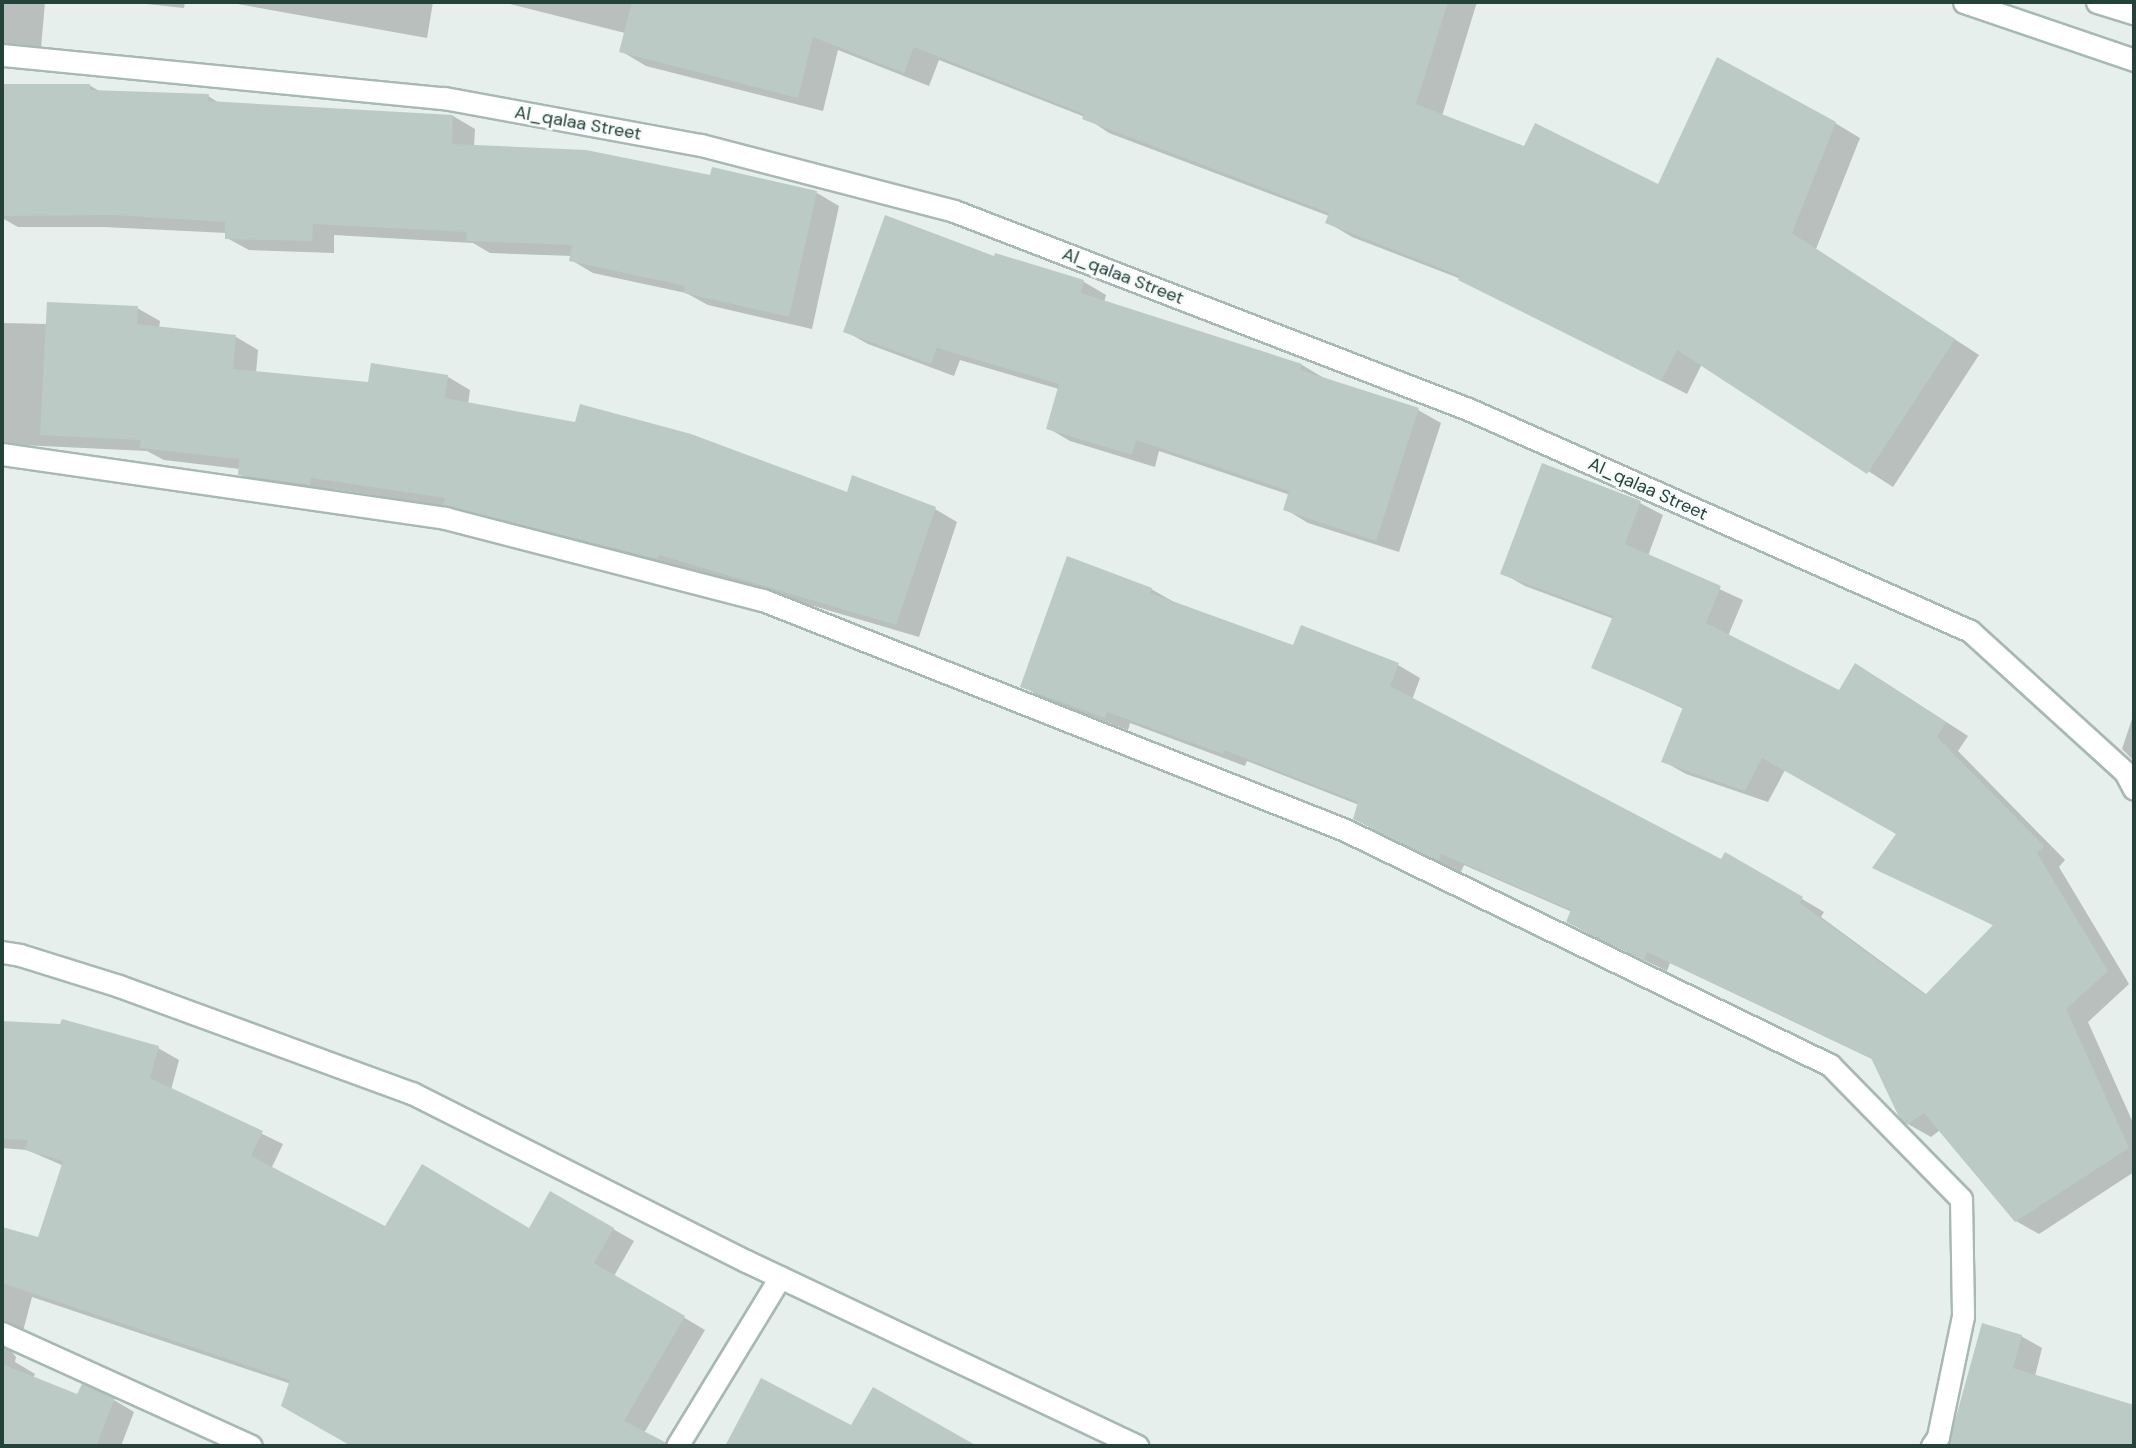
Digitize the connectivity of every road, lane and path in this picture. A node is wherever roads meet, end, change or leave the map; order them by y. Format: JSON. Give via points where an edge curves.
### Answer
{"nodes":[{"id":1,"x":1964,"y":2,"type":"edge"},
{"id":2,"x":2097,"y":2,"type":"edge"},
{"id":3,"x":2134,"y":13,"type":"edge"},
{"id":4,"x":2,"y":55,"type":"edge"},
{"id":5,"x":2134,"y":60,"type":"edge"},
{"id":6,"x":2,"y":454,"type":"edge"},
{"id":7,"x":2134,"y":789,"type":"edge"},
{"id":8,"x":2,"y":953,"type":"edge"},
{"id":9,"x":780,"y":1276,"type":"junction"},
{"id":10,"x":2,"y":1333,"type":"edge"},
{"id":11,"x":251,"y":1446,"type":"edge"},
{"id":12,"x":677,"y":1446,"type":"edge"},
{"id":13,"x":1138,"y":1446,"type":"edge"},
{"id":14,"x":1932,"y":1446,"type":"edge"}],
"edges":[{"from":1,"to":5,"type":"street"},
{"from":2,"to":3,"type":"street"},
{"from":4,"to":7,"type":"street","name":"Al_qalaa Street","via":[[444,98],[701,145],[954,211],[1468,409],[1970,631],[2125,772]]},
{"from":6,"to":14,"type":"street","via":[[445,518],[764,600],[1345,830],[1830,1065],[1961,1199],[1964,1315],[1938,1437]]},
{"from":8,"to":9,"type":"street","via":[[119,986],[412,1093]]},
{"from":9,"to":12,"type":"street"},
{"from":9,"to":13,"type":"street"},
{"from":10,"to":11,"type":"street"}]}
